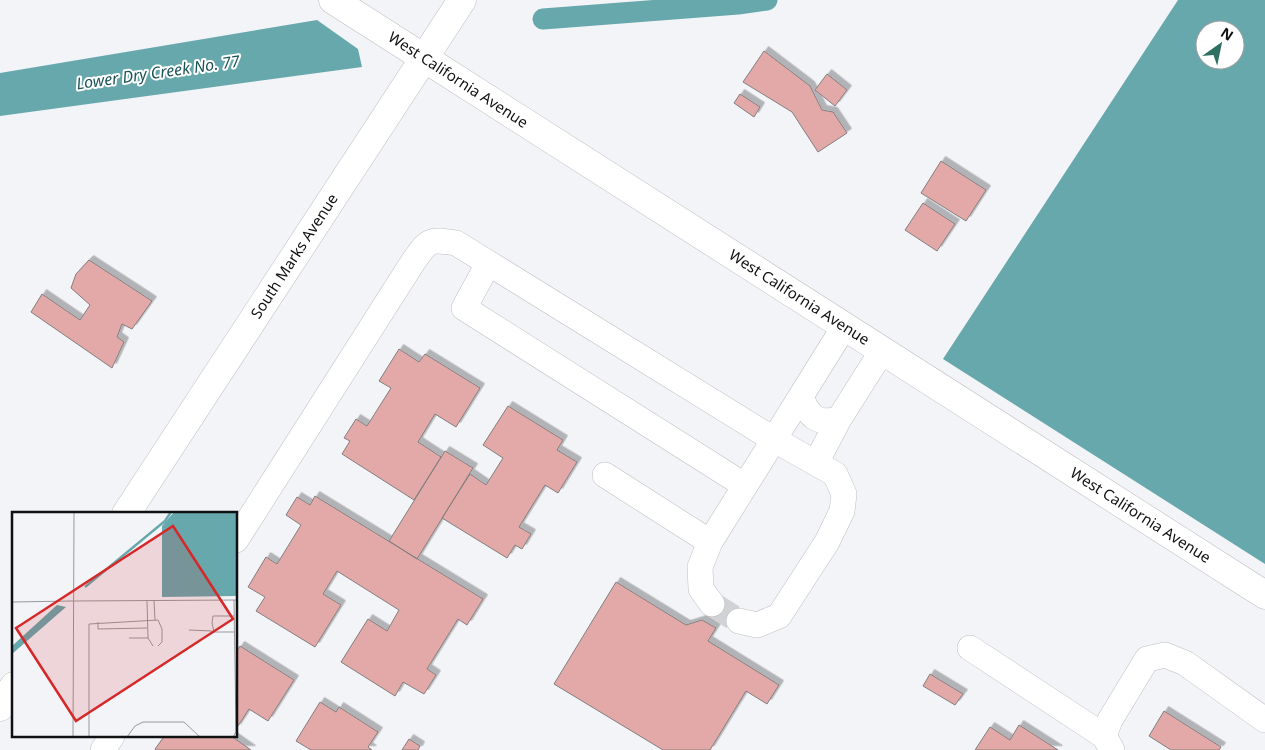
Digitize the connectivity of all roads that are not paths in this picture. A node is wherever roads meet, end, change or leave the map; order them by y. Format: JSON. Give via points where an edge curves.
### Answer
{"nodes":[{"id":1,"x":333,"y":0,"type":"edge"},
{"id":2,"x":462,"y":0,"type":"edge"},
{"id":3,"x":424,"y":58,"type":"junction"},
{"id":4,"x":488,"y":264,"type":"junction"},
{"id":5,"x":844,"y":327,"type":"junction"},
{"id":6,"x":882,"y":351,"type":"junction"},
{"id":7,"x":801,"y":397,"type":"junction"},
{"id":8,"x":838,"y":419,"type":"junction"},
{"id":9,"x":773,"y":439,"type":"junction"},
{"id":10,"x":816,"y":463,"type":"junction"},
{"id":11,"x":605,"y":475,"type":"dead end"},
{"id":12,"x":744,"y":485,"type":"junction"},
{"id":13,"x":127,"y":512,"type":"edge"},
{"id":14,"x":238,"y":537,"type":"edge"},
{"id":15,"x":710,"y":542,"type":"junction"},
{"id":16,"x":1265,"y":595,"type":"edge"},
{"id":17,"x":712,"y":604,"type":"tunnel mouth"},
{"id":18,"x":739,"y":621,"type":"tunnel mouth"},
{"id":19,"x":970,"y":648,"type":"dead end"},
{"id":20,"x":12,"y":689,"type":"edge"},
{"id":21,"x":0,"y":707,"type":"edge"},
{"id":22,"x":1265,"y":720,"type":"edge"},
{"id":23,"x":111,"y":738,"type":"edge"},
{"id":24,"x":1108,"y":743,"type":"edge"},
{"id":25,"x":103,"y":750,"type":"edge"}],
"edges":[{"from":1,"to":3,"type":"main road","name":"West California Avenue"},
{"from":2,"to":3,"type":"main road","name":"South Marks Avenue"},
{"from":3,"to":5,"type":"main road","name":"West California Avenue"},
{"from":3,"to":13,"type":"main road","name":"South Marks Avenue"},
{"from":4,"to":9,"type":"street"},
{"from":4,"to":12,"type":"street","via":[[464,308]]},
{"from":4,"to":14,"type":"street","via":[[456,243],[436,240],[426,243]]},
{"from":5,"to":6,"type":"main road","name":"West California Avenue"},
{"from":5,"to":7,"type":"street"},
{"from":6,"to":8,"type":"street"},
{"from":6,"to":16,"type":"main road","name":"West California Avenue"},
{"from":7,"to":8,"type":"street","via":[[813,417],[828,422]]},
{"from":7,"to":9,"type":"street"},
{"from":8,"to":10,"type":"street"},
{"from":9,"to":10,"type":"street"},
{"from":9,"to":12,"type":"street"},
{"from":10,"to":18,"type":"street","via":[[835,474],[844,494],[842,511],[827,542],[779,616],[757,625]]},
{"from":11,"to":15,"type":"street"},
{"from":12,"to":15,"type":"street"},
{"from":15,"to":17,"type":"street","via":[[700,567],[700,589]]},
{"from":19,"to":24,"type":"street"},
{"from":20,"to":21,"type":"main road"},
{"from":22,"to":24,"type":"street","via":[[1185,663],[1165,655],[1147,659],[1110,720]]},
{"from":23,"to":25,"type":"street"}]}
